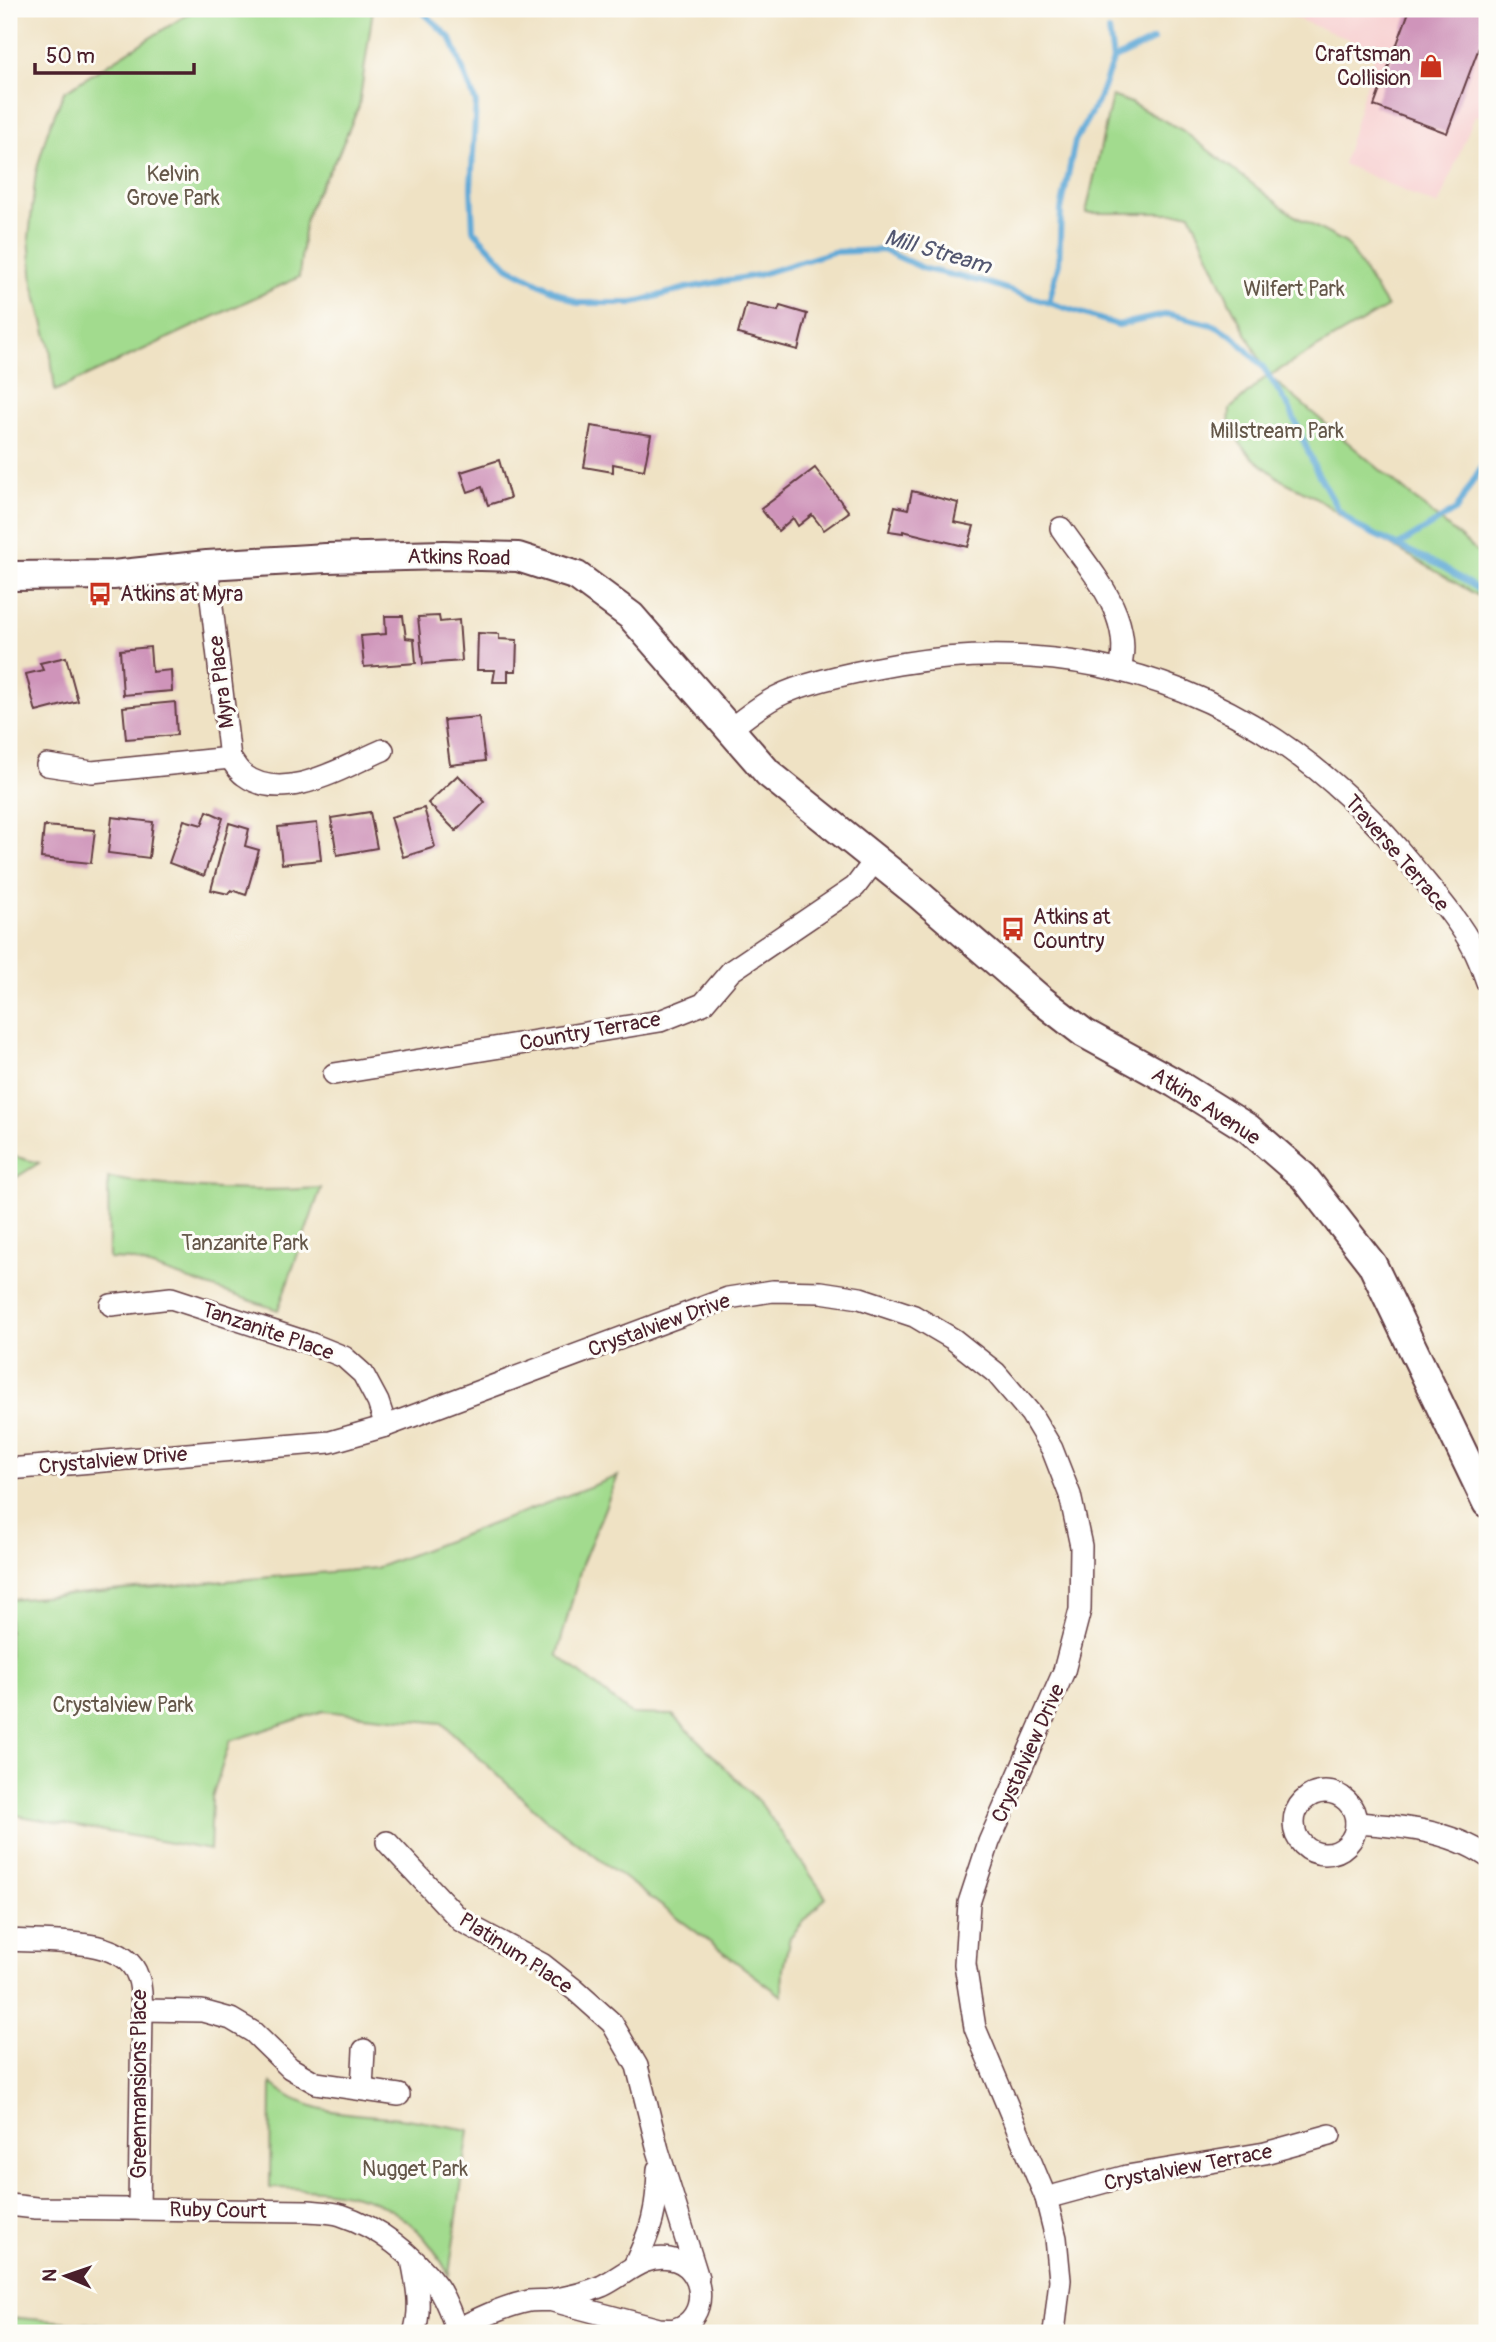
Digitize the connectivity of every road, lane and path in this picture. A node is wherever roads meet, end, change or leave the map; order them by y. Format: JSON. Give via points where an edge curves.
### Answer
{"nodes":[{"id":1,"x":1061,"y":527,"type":"dead end"},
{"id":2,"x":207,"y":565,"type":"junction"},
{"id":3,"x":9,"y":576,"type":"edge"},
{"id":4,"x":1120,"y":669,"type":"junction"},
{"id":5,"x":729,"y":730,"type":"junction"},
{"id":6,"x":383,"y":750,"type":"dead end"},
{"id":7,"x":230,"y":758,"type":"junction"},
{"id":8,"x":47,"y":765,"type":"dead end"},
{"id":9,"x":876,"y":859,"type":"junction"},
{"id":10,"x":1487,"y":982,"type":"edge"},
{"id":11,"x":334,"y":1073,"type":"dead end"},
{"id":12,"x":111,"y":1305,"type":"dead end"},
{"id":13,"x":386,"y":1426,"type":"junction"},
{"id":14,"x":9,"y":1469,"type":"edge"},
{"id":15,"x":1487,"y":1503,"type":"edge"},
{"id":16,"x":1356,"y":1823,"type":"dead end"},
{"id":17,"x":387,"y":1842,"type":"dead end"},
{"id":18,"x":1487,"y":1856,"type":"edge"},
{"id":19,"x":9,"y":1940,"type":"edge"},
{"id":20,"x":142,"y":2010,"type":"junction"},
{"id":21,"x":364,"y":2050,"type":"dead end"},
{"id":22,"x":362,"y":2089,"type":"junction"},
{"id":23,"x":399,"y":2095,"type":"dead end"},
{"id":24,"x":1329,"y":2135,"type":"dead end"},
{"id":25,"x":658,"y":2150,"type":"junction"},
{"id":26,"x":1046,"y":2198,"type":"junction"},
{"id":27,"x":9,"y":2205,"type":"edge"},
{"id":28,"x":139,"y":2209,"type":"junction"},
{"id":29,"x":412,"y":2260,"type":"junction"},
{"id":30,"x":634,"y":2266,"type":"junction"},
{"id":31,"x":698,"y":2278,"type":"junction"},
{"id":32,"x":550,"y":2300,"type":"junction"},
{"id":33,"x":454,"y":2331,"type":"edge"},
{"id":34,"x":414,"y":2333,"type":"edge"},
{"id":35,"x":1054,"y":2333,"type":"edge"}],
"edges":[{"from":1,"to":4,"type":"street","via":[[1121,622],[1125,652]]},
{"from":2,"to":3,"type":"street","name":"Atkins Road","via":[[113,575]]},
{"from":2,"to":5,"type":"street","name":"Atkins Road","via":[[326,558],[518,557],[577,576],[631,616]]},
{"from":2,"to":7,"type":"street","name":"Myra Place"},
{"from":4,"to":5,"type":"street","name":"Traverse Terrace","via":[[984,655],[922,661],[862,671],[779,695]]},
{"from":4,"to":10,"type":"street","name":"Traverse Terrace","via":[[1201,699],[1258,727],[1314,765],[1391,839],[1472,946]]},
{"from":5,"to":9,"type":"street","name":"Atkins Road","via":[[768,773]]},
{"from":6,"to":7,"type":"street","name":"Myra Place","via":[[302,785],[270,786],[243,775]]},
{"from":7,"to":8,"type":"street","name":"Myra Place","via":[[92,772]]},
{"from":9,"to":11,"type":"street","name":"Country Terrace","via":[[855,887],[731,971],[703,1004],[660,1021]]},
{"from":9,"to":15,"type":"street","name":"Atkins Avenue","via":[[1084,1033],[1249,1129],[1304,1177],[1372,1264]]},
{"from":12,"to":13,"type":"street","name":"Tanzanite Place","via":[[171,1298],[344,1357],[363,1374]]},
{"from":13,"to":14,"type":"street","name":"Crystalview Drive","via":[[330,1442]]},
{"from":13,"to":26,"type":"street","name":"Crystalview Drive","via":[[674,1316],[728,1298],[773,1291],[860,1298],[914,1316],[953,1339],[1005,1383],[1052,1449],[1070,1495],[1081,1546],[1080,1609],[1064,1671],[989,1842],[969,1903],[965,1964],[975,2028]]},
{"from":16,"to":18,"type":"street","via":[[1423,1830]]},
{"from":17,"to":25,"type":"street","name":"Platinum Place","via":[[461,1921],[542,1964],[612,2023],[637,2066]]},
{"from":19,"to":20,"type":"street","name":"Greenmansions Place","via":[[98,1945],[114,1951],[129,1961],[138,1978]]},
{"from":20,"to":22,"type":"street","via":[[202,2011],[231,2019],[253,2032],[290,2068],[316,2083]]},
{"from":20,"to":28,"type":"street","name":"Greenmansions Place"},
{"from":21,"to":22,"type":"street"},
{"from":22,"to":23,"type":"street"},
{"from":24,"to":26,"type":"street","name":"Crystalview Terrace","via":[[1265,2153],[1127,2176]]},
{"from":25,"to":30,"type":"street","name":"Platinum Place","via":[[657,2204]]},
{"from":25,"to":31,"type":"street","name":"Platinum Place"},
{"from":26,"to":35,"type":"street","name":"Crystalview Drive","via":[[1060,2280]]},
{"from":27,"to":28,"type":"street","name":"Ruby Court"},
{"from":28,"to":29,"type":"street","name":"Ruby Court","via":[[339,2214],[371,2227]]},
{"from":29,"to":33,"type":"street","name":"Ruby Court","via":[[438,2287]]},
{"from":29,"to":34,"type":"street","via":[[419,2319]]},
{"from":30,"to":31,"type":"street","via":[[671,2259]]},
{"from":30,"to":32,"type":"street","via":[[598,2287]]},
{"from":31,"to":32,"type":"street","via":[[696,2311],[687,2323],[674,2329]]},
{"from":32,"to":33,"type":"street","via":[[502,2309]]}]}
